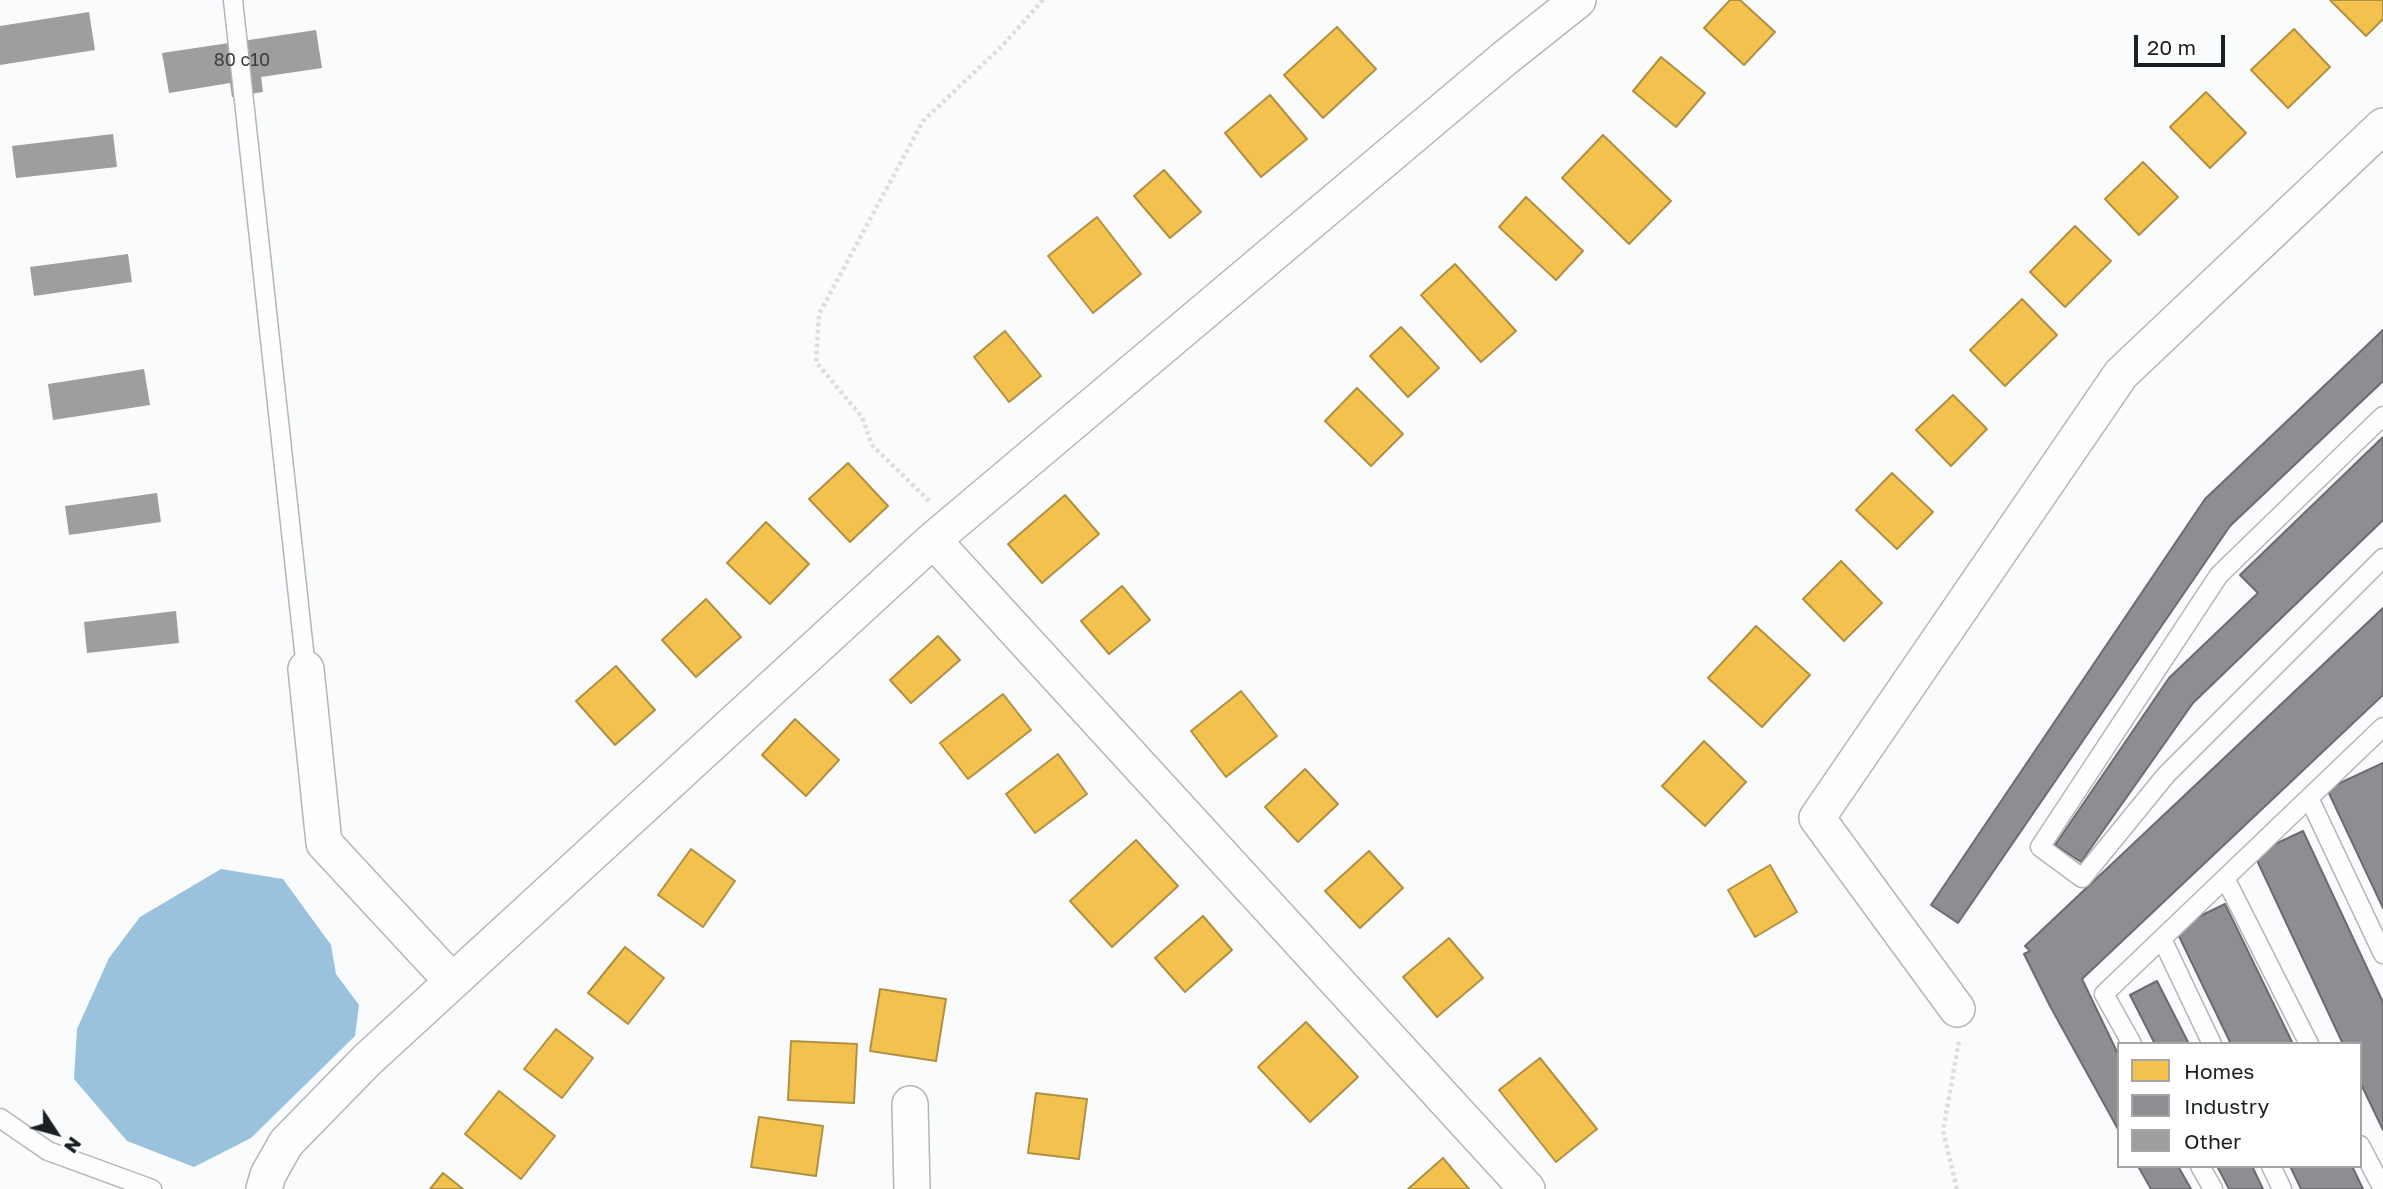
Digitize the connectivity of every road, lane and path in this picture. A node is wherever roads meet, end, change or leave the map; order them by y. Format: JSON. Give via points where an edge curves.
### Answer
{"nodes":[{"id":1,"x":233,"y":0,"type":"edge"},
{"id":2,"x":1043,"y":0,"type":"edge"},
{"id":3,"x":1577,"y":0,"type":"edge"},
{"id":4,"x":2383,"y":126,"type":"edge"},
{"id":5,"x":2383,"y":416,"type":"edge"},
{"id":6,"x":933,"y":540,"type":"junction"},
{"id":7,"x":2383,"y":558,"type":"edge"},
{"id":8,"x":306,"y":668,"type":"joint"},
{"id":9,"x":2383,"y":729,"type":"edge"},
{"id":10,"x":2309,"y":798,"type":"junction"},
{"id":11,"x":2225,"y":878,"type":"junction"},
{"id":12,"x":2161,"y":939,"type":"junction"},
{"id":13,"x":2383,"y":954,"type":"edge"},
{"id":14,"x":452,"y":981,"type":"junction"},
{"id":15,"x":1957,"y":1009,"type":"joint"},
{"id":16,"x":2131,"y":1042,"type":"edge"},
{"id":17,"x":2211,"y":1042,"type":"edge"},
{"id":18,"x":2308,"y":1042,"type":"edge"},
{"id":19,"x":910,"y":1104,"type":"dead end"},
{"id":20,"x":0,"y":1118,"type":"edge"},
{"id":21,"x":2362,"y":1149,"type":"edge"},
{"id":22,"x":2201,"y":1168,"type":"edge"},
{"id":23,"x":2272,"y":1168,"type":"edge"},
{"id":24,"x":152,"y":1189,"type":"edge"},
{"id":25,"x":264,"y":1189,"type":"edge"},
{"id":26,"x":912,"y":1189,"type":"edge"},
{"id":27,"x":1527,"y":1189,"type":"edge"},
{"id":28,"x":1957,"y":1189,"type":"edge"},
{"id":29,"x":2213,"y":1189,"type":"edge"},
{"id":30,"x":2282,"y":1189,"type":"edge"},
{"id":31,"x":2383,"y":1189,"type":"edge"}],
"edges":[{"from":1,"to":8,"type":"lane"},
{"from":2,"to":6,"type":"path","via":[[923,121],[819,314],[816,362],[862,417],[872,444],[930,502]]},
{"from":3,"to":6,"type":"street"},
{"from":4,"to":15,"type":"street","via":[[2121,374],[1817,818]]},
{"from":5,"to":7,"type":"lane","via":[[2219,575],[2040,848],[2082,878],[2166,775]]},
{"from":6,"to":14,"type":"street"},
{"from":6,"to":27,"type":"street"},
{"from":8,"to":14,"type":"street","via":[[324,843]]},
{"from":9,"to":10,"type":"lane"},
{"from":10,"to":11,"type":"lane"},
{"from":10,"to":13,"type":"lane"},
{"from":11,"to":12,"type":"lane"},
{"from":11,"to":18,"type":"lane"},
{"from":12,"to":16,"type":"lane","via":[[2104,994]]},
{"from":12,"to":17,"type":"lane"},
{"from":14,"to":25,"type":"street","via":[[286,1143]]},
{"from":15,"to":28,"type":"path","via":[[1959,1045],[1943,1131]]},
{"from":19,"to":26,"type":"street"},
{"from":20,"to":24,"type":"lane","via":[[48,1151]]},
{"from":21,"to":31,"type":"lane"},
{"from":22,"to":29,"type":"lane"},
{"from":23,"to":30,"type":"lane"}]}
